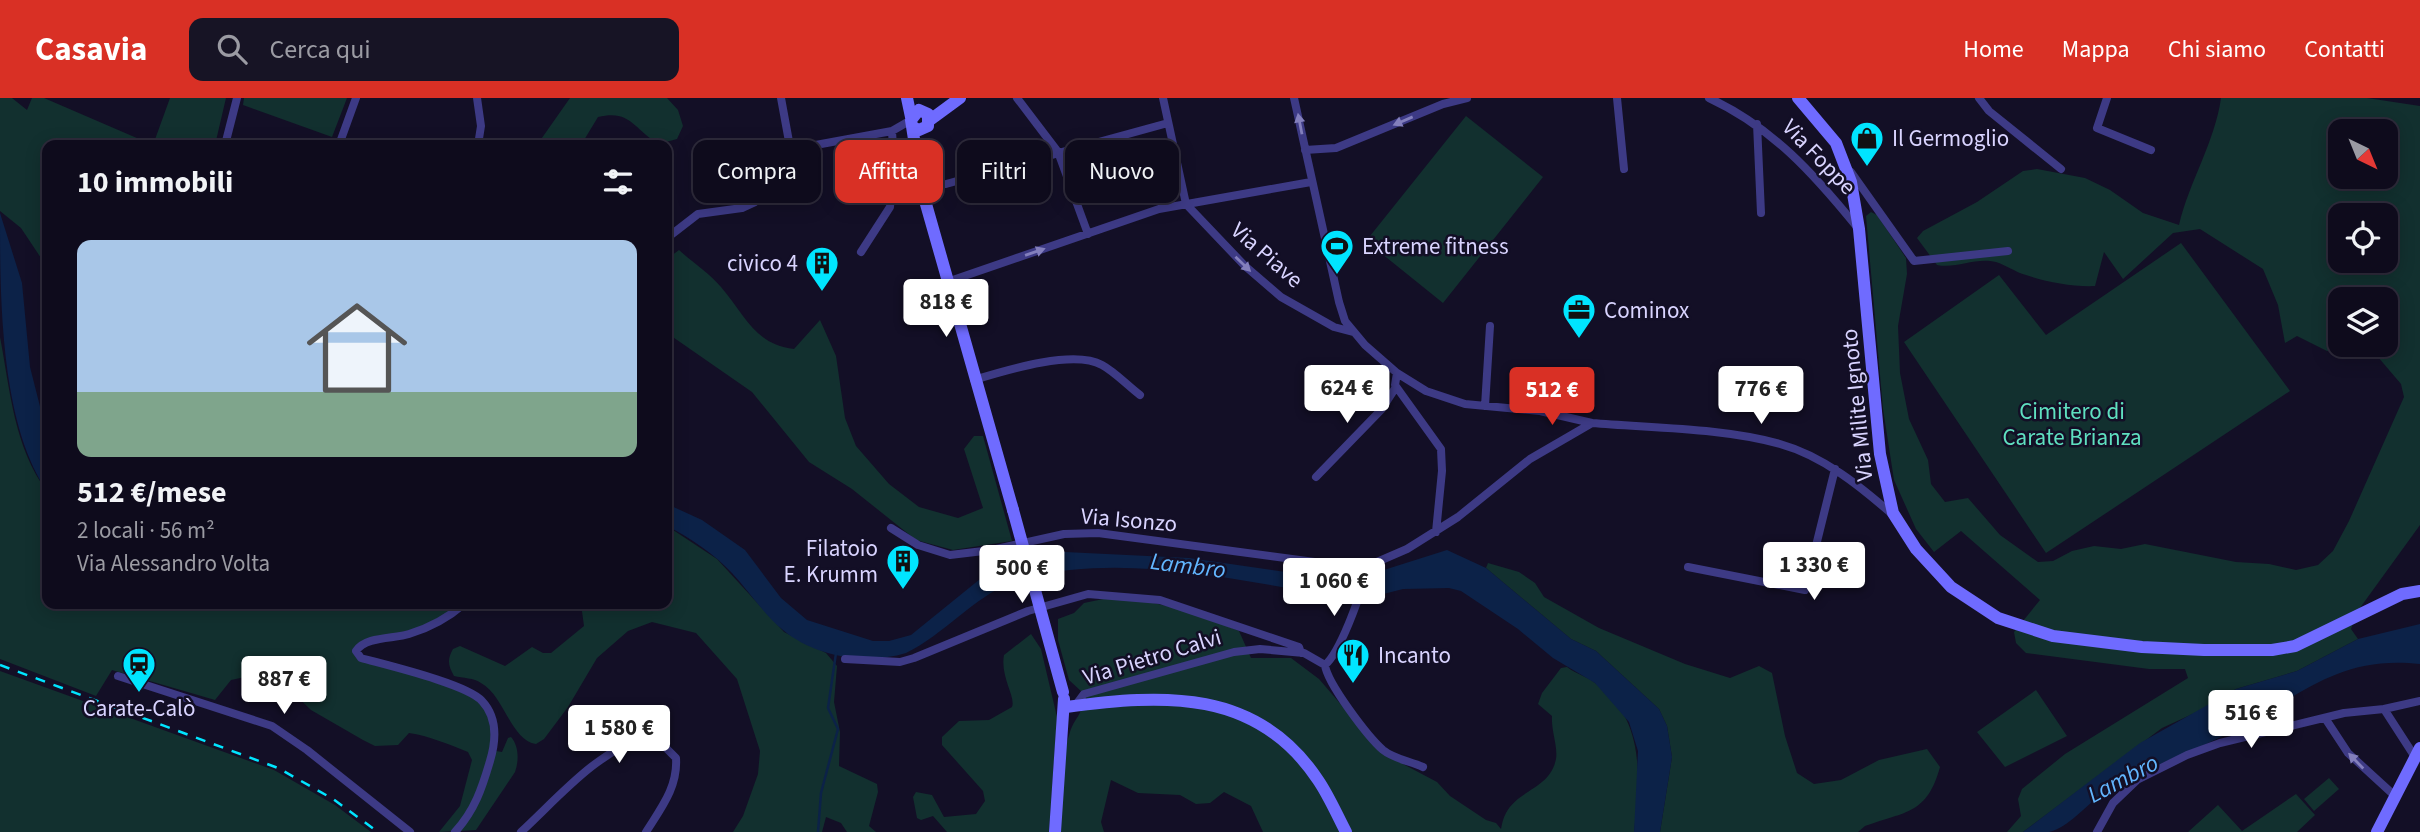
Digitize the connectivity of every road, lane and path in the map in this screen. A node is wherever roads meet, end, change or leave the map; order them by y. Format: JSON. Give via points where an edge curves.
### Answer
{"nodes":[{"id":1,"x":237,"y":98,"type":"edge"},
{"id":2,"x":356,"y":98,"type":"edge"},
{"id":3,"x":477,"y":98,"type":"edge"},
{"id":4,"x":781,"y":98,"type":"edge"},
{"id":5,"x":907,"y":98,"type":"edge"},
{"id":6,"x":914,"y":98,"type":"edge"},
{"id":7,"x":960,"y":98,"type":"edge"},
{"id":8,"x":1017,"y":98,"type":"edge"},
{"id":9,"x":1163,"y":98,"type":"edge"},
{"id":10,"x":1294,"y":98,"type":"edge"},
{"id":11,"x":1467,"y":98,"type":"edge"},
{"id":12,"x":1617,"y":98,"type":"edge"},
{"id":13,"x":1709,"y":98,"type":"edge"},
{"id":14,"x":1798,"y":98,"type":"edge"},
{"id":15,"x":1979,"y":98,"type":"edge"},
{"id":16,"x":2107,"y":98,"type":"edge"},
{"id":17,"x":920,"y":119,"type":"junction"},
{"id":18,"x":1168,"y":123,"type":"junction"},
{"id":19,"x":1757,"y":124,"type":"junction"},
{"id":20,"x":892,"y":131,"type":"junction"},
{"id":21,"x":226,"y":140,"type":"edge"},
{"id":22,"x":341,"y":140,"type":"edge"},
{"id":23,"x":479,"y":140,"type":"edge"},
{"id":24,"x":789,"y":140,"type":"edge"},
{"id":25,"x":821,"y":143,"type":"edge"},
{"id":26,"x":1305,"y":150,"type":"junction"},
{"id":27,"x":2151,"y":150,"type":"dead end"},
{"id":28,"x":1058,"y":152,"type":"junction"},
{"id":29,"x":1847,"y":167,"type":"junction"},
{"id":30,"x":2061,"y":169,"type":"dead end"},
{"id":31,"x":1624,"y":170,"type":"dead end"},
{"id":32,"x":1311,"y":182,"type":"junction"},
{"id":33,"x":946,"y":184,"type":"dead end"},
{"id":34,"x":753,"y":203,"type":"edge"},
{"id":35,"x":1186,"y":204,"type":"junction"},
{"id":36,"x":1760,"y":214,"type":"dead end"},
{"id":37,"x":1859,"y":229,"type":"junction"},
{"id":38,"x":672,"y":234,"type":"edge"},
{"id":39,"x":1088,"y":234,"type":"junction"},
{"id":40,"x":2008,"y":251,"type":"dead end"},
{"id":41,"x":861,"y":253,"type":"dead end"},
{"id":42,"x":947,"y":282,"type":"junction"},
{"id":43,"x":1490,"y":326,"type":"dead end"},
{"id":44,"x":1353,"y":332,"type":"junction"},
{"id":45,"x":1397,"y":373,"type":"junction"},
{"id":46,"x":974,"y":380,"type":"junction"},
{"id":47,"x":1396,"y":387,"type":"junction"},
{"id":48,"x":1140,"y":395,"type":"dead end"},
{"id":49,"x":1485,"y":406,"type":"junction"},
{"id":50,"x":1592,"y":423,"type":"junction"},
{"id":51,"x":1835,"y":469,"type":"junction"},
{"id":52,"x":1316,"y":477,"type":"dead end"},
{"id":53,"x":1895,"y":517,"type":"junction"},
{"id":54,"x":891,"y":528,"type":"dead end"},
{"id":55,"x":1436,"y":532,"type":"junction"},
{"id":56,"x":1688,"y":567,"type":"dead end"},
{"id":57,"x":1368,"y":569,"type":"junction"},
{"id":58,"x":2420,"y":591,"type":"edge"},
{"id":59,"x":457,"y":609,"type":"edge"},
{"id":60,"x":1301,"y":653,"type":"junction"},
{"id":61,"x":845,"y":659,"type":"dead end"},
{"id":62,"x":1325,"y":666,"type":"junction"},
{"id":63,"x":118,"y":676,"type":"dead end"},
{"id":64,"x":2420,"y":701,"type":"edge"},
{"id":65,"x":1070,"y":706,"type":"junction"},
{"id":66,"x":2384,"y":709,"type":"junction"},
{"id":67,"x":2325,"y":718,"type":"junction"},
{"id":68,"x":2417,"y":753,"type":"edge"},
{"id":69,"x":1423,"y":767,"type":"dead end"},
{"id":70,"x":2395,"y":796,"type":"junction"},
{"id":71,"x":411,"y":832,"type":"edge"},
{"id":72,"x":456,"y":832,"type":"edge"},
{"id":73,"x":521,"y":832,"type":"edge"},
{"id":74,"x":646,"y":832,"type":"edge"},
{"id":75,"x":1055,"y":832,"type":"edge"},
{"id":76,"x":1346,"y":832,"type":"edge"},
{"id":77,"x":2097,"y":832,"type":"edge"},
{"id":78,"x":2376,"y":832,"type":"edge"}],
"edges":[{"from":1,"to":21,"type":"street"},
{"from":2,"to":22,"type":"street"},
{"from":3,"to":23,"type":"street"},
{"from":4,"to":24,"type":"street"},
{"from":5,"to":17,"type":"street"},
{"from":6,"to":17,"type":"street"},
{"from":7,"to":17,"type":"street"},
{"from":8,"to":28,"type":"street"},
{"from":9,"to":18,"type":"street"},
{"from":26,"to":10,"type":"street","one_way":true},
{"from":11,"to":26,"type":"street","one_way":true,"via":[[1336,148]]},
{"from":12,"to":31,"type":"street"},
{"from":13,"to":19,"type":"street","name":"Via Foppe"},
{"from":14,"to":29,"type":"street","name":"Via Milite Ignoto","via":[[1830,134]]},
{"from":15,"to":30,"type":"street"},
{"from":16,"to":27,"type":"street","via":[[2097,128]]},
{"from":17,"to":20,"type":"street"},
{"from":17,"to":42,"type":"street","via":[[922,190]]},
{"from":18,"to":28,"type":"street"},
{"from":18,"to":35,"type":"street"},
{"from":19,"to":36,"type":"street"},
{"from":19,"to":37,"type":"street","name":"Via Foppe","via":[[1795,156]]},
{"from":20,"to":25,"type":"street"},
{"from":20,"to":41,"type":"street","via":[[890,207]]},
{"from":26,"to":32,"type":"street"},
{"from":28,"to":33,"type":"street"},
{"from":28,"to":39,"type":"street"},
{"from":29,"to":37,"type":"street","name":"Via Milite Ignoto"},
{"from":29,"to":40,"type":"street","via":[[1913,261]]},
{"from":32,"to":35,"type":"street"},
{"from":32,"to":44,"type":"street","via":[[1339,302]]},
{"from":34,"to":38,"type":"street","via":[[698,214]]},
{"from":35,"to":39,"type":"street"},
{"from":35,"to":44,"type":"street","name":"Via Piave","one_way":true,"via":[[1280,297],[1334,327]]},
{"from":37,"to":53,"type":"street","name":"Via Milite Ignoto","via":[[1880,454]]},
{"from":42,"to":39,"type":"street","one_way":true},
{"from":42,"to":46,"type":"street"},
{"from":43,"to":49,"type":"street"},
{"from":44,"to":45,"type":"street"},
{"from":45,"to":47,"type":"street"},
{"from":45,"to":49,"type":"street","via":[[1447,400]]},
{"from":46,"to":48,"type":"street","via":[[1047,361],[1069,360],[1100,364]]},
{"from":46,"to":65,"type":"street","bridge":true},
{"from":47,"to":52,"type":"street","via":[[1381,410]]},
{"from":47,"to":55,"type":"street","via":[[1441,449]]},
{"from":49,"to":50,"type":"street","via":[[1540,411]]},
{"from":50,"to":51,"type":"street","via":[[1748,438],[1779,444]]},
{"from":50,"to":55,"type":"street","via":[[1530,459]]},
{"from":51,"to":53,"type":"street"},
{"from":51,"to":56,"type":"street","via":[[1805,590]]},
{"from":53,"to":58,"type":"street","name":"Via Milite Ignoto","via":[[1916,549],[1951,587],[1998,618],[2053,636],[2142,647],[2272,650],[2295,646],[2402,594]]},
{"from":54,"to":57,"type":"street","name":"Via Isonzo","via":[[918,545],[950,555],[1064,534],[1098,533]]},
{"from":55,"to":57,"type":"street"},
{"from":57,"to":62,"type":"street"},
{"from":59,"to":72,"type":"street","via":[[410,634],[364,643],[356,651],[361,658],[472,693],[486,707],[496,744],[483,789]]},
{"from":60,"to":61,"type":"street","via":[[1299,647],[1173,603],[1107,593],[1071,596],[907,660]]},
{"from":60,"to":62,"type":"street","name":"Via Pietro Calvi"},
{"from":60,"to":65,"type":"street","name":"Via Pietro Calvi","via":[[1234,652],[1084,694]]},
{"from":62,"to":69,"type":"street","via":[[1329,678],[1384,751]]},
{"from":63,"to":71,"type":"street","via":[[272,726]]},
{"from":64,"to":66,"type":"street"},
{"from":65,"to":75,"type":"street"},
{"from":65,"to":76,"type":"street","via":[[1164,698],[1241,712],[1271,731],[1298,757],[1318,780]]},
{"from":66,"to":67,"type":"street"},
{"from":66,"to":68,"type":"street"},
{"from":70,"to":67,"type":"street","one_way":true,"via":[[2348,752]]},
{"from":67,"to":77,"type":"street","via":[[2220,743],[2152,771],[2113,803]]},
{"from":68,"to":70,"type":"street"},
{"from":70,"to":78,"type":"street"},
{"from":73,"to":74,"type":"street","via":[[605,757],[646,737],[676,758],[677,775]]}]}
